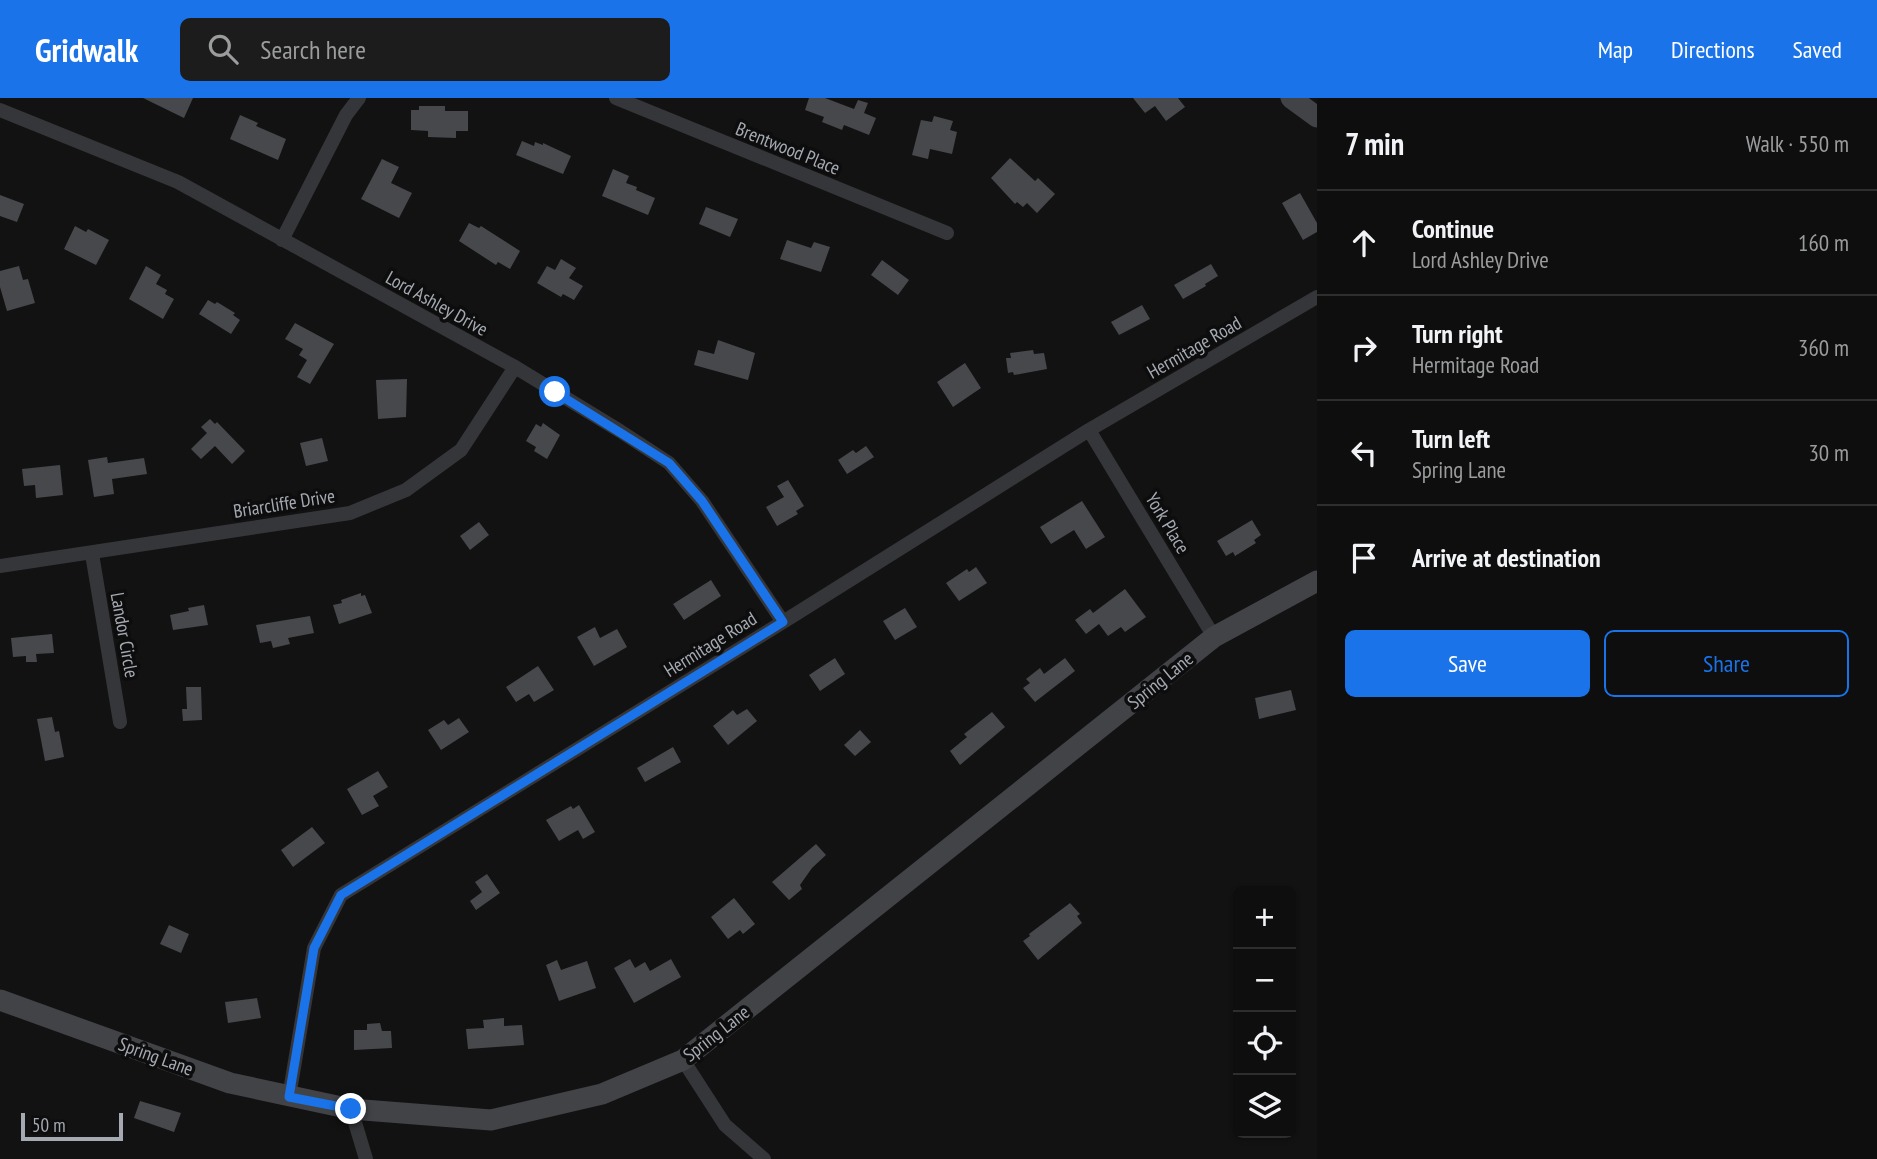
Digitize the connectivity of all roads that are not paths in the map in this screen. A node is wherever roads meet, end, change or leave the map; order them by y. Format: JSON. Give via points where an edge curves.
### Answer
{"nodes":[{"id":1,"x":359,"y":98,"type":"edge"},
{"id":2,"x":616,"y":98,"type":"edge"},
{"id":3,"x":1291,"y":98,"type":"edge"},
{"id":4,"x":0,"y":110,"type":"edge"},
{"id":5,"x":1317,"y":117,"type":"edge"},
{"id":6,"x":947,"y":233,"type":"dead end"},
{"id":7,"x":282,"y":240,"type":"junction"},
{"id":8,"x":1317,"y":297,"type":"edge"},
{"id":9,"x":515,"y":367,"type":"junction"},
{"id":10,"x":1089,"y":429,"type":"junction"},
{"id":11,"x":92,"y":554,"type":"junction"},
{"id":12,"x":0,"y":566,"type":"edge"},
{"id":13,"x":1317,"y":581,"type":"edge"},
{"id":14,"x":783,"y":622,"type":"junction"},
{"id":15,"x":1214,"y":637,"type":"junction"},
{"id":16,"x":121,"y":722,"type":"dead end"},
{"id":17,"x":0,"y":1000,"type":"edge"},
{"id":18,"x":683,"y":1060,"type":"junction"},
{"id":19,"x":289,"y":1097,"type":"junction"},
{"id":20,"x":351,"y":1109,"type":"junction"},
{"id":21,"x":366,"y":1159,"type":"edge"},
{"id":22,"x":764,"y":1159,"type":"edge"}],
"edges":[{"from":1,"to":7,"type":"street"},
{"from":2,"to":6,"type":"street","name":"Brentwood Place"},
{"from":3,"to":5,"type":"street"},
{"from":4,"to":7,"type":"street","name":"Lord Ashley Drive","via":[[178,183]]},
{"from":7,"to":9,"type":"street","name":"Lord Ashley Drive"},
{"from":8,"to":10,"type":"street","name":"Hermitage Road"},
{"from":9,"to":11,"type":"street","name":"Briarcliffe Drive","via":[[461,450],[406,489],[350,513]]},
{"from":9,"to":14,"type":"street","name":"Lord Ashley Drive","via":[[669,463],[702,501]]},
{"from":10,"to":14,"type":"street","name":"Hermitage Road"},
{"from":10,"to":15,"type":"street","name":"York Place"},
{"from":11,"to":12,"type":"street","name":"Briarcliffe Drive"},
{"from":11,"to":16,"type":"street","name":"Landor Circle"},
{"from":13,"to":15,"type":"street","name":"Spring Lane"},
{"from":14,"to":19,"type":"street","name":"Hermitage Road","via":[[341,895],[314,948]]},
{"from":15,"to":18,"type":"street","name":"Spring Lane"},
{"from":17,"to":19,"type":"street","name":"Spring Lane","via":[[230,1083]]},
{"from":18,"to":20,"type":"street","name":"Spring Lane","via":[[602,1094],[491,1120]]},
{"from":18,"to":22,"type":"street","via":[[725,1125]]},
{"from":19,"to":20,"type":"street","name":"Spring Lane"},
{"from":20,"to":21,"type":"street"}]}
